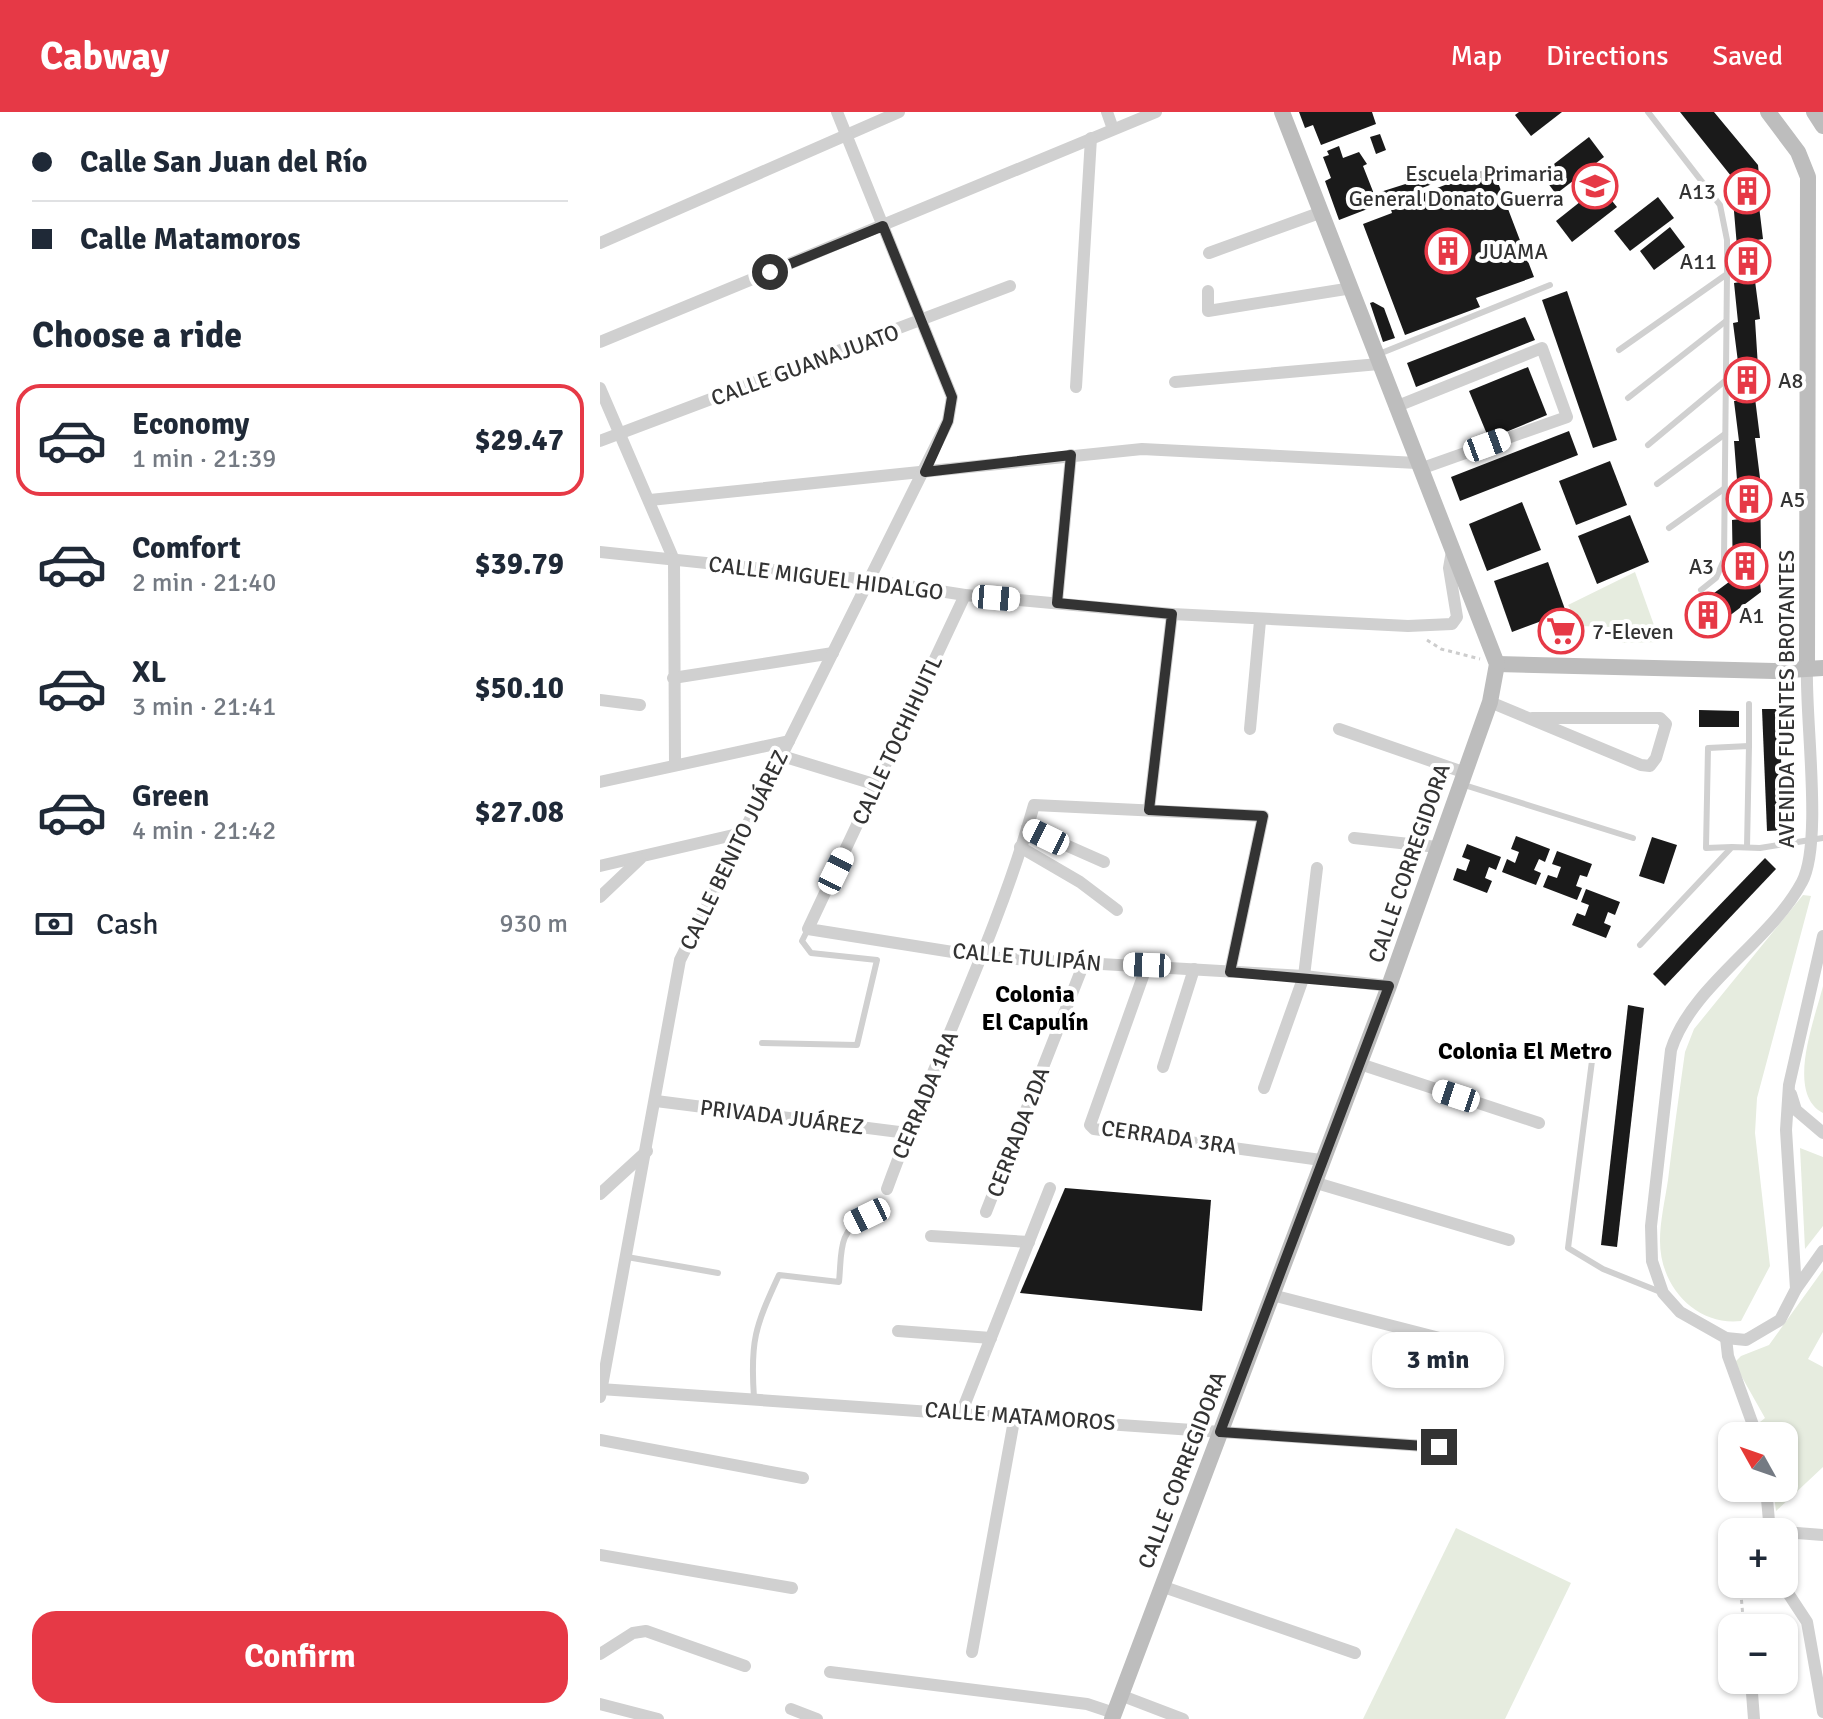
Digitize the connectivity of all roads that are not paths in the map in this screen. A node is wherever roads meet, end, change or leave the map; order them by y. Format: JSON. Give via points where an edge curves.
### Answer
{"nodes":[{"id":1,"x":837,"y":112,"type":"edge"},
{"id":2,"x":899,"y":112,"type":"edge"},
{"id":3,"x":1107,"y":112,"type":"edge"},
{"id":4,"x":1156,"y":112,"type":"edge"},
{"id":5,"x":1282,"y":112,"type":"edge"},
{"id":6,"x":1648,"y":112,"type":"edge"},
{"id":7,"x":1768,"y":112,"type":"edge"},
{"id":8,"x":1814,"y":112,"type":"edge"},
{"id":9,"x":1823,"y":126,"type":"edge"},
{"id":10,"x":1113,"y":129,"type":"junction"},
{"id":11,"x":846,"y":134,"type":"junction"},
{"id":12,"x":1091,"y":138,"type":"junction"},
{"id":13,"x":1322,"y":212,"type":"junction"},
{"id":14,"x":883,"y":226,"type":"junction"},
{"id":15,"x":600,"y":243,"type":"edge"},
{"id":16,"x":1209,"y":253,"type":"dead end"},
{"id":17,"x":1727,"y":274,"type":"junction"},
{"id":18,"x":1550,"y":285,"type":"dead end"},
{"id":19,"x":1010,"y":286,"type":"dead end"},
{"id":20,"x":1352,"y":288,"type":"junction"},
{"id":21,"x":1208,"y":291,"type":"dead end"},
{"id":22,"x":922,"y":321,"type":"junction"},
{"id":23,"x":1726,"y":321,"type":"junction"},
{"id":24,"x":1816,"y":334,"type":"edge"},
{"id":25,"x":600,"y":342,"type":"edge"},
{"id":26,"x":1619,"y":350,"type":"dead end"},
{"id":27,"x":1377,"y":360,"type":"junction"},
{"id":28,"x":1726,"y":380,"type":"junction"},
{"id":29,"x":1175,"y":382,"type":"dead end"},
{"id":30,"x":1076,"y":387,"type":"dead end"},
{"id":31,"x":600,"y":388,"type":"edge"},
{"id":32,"x":1628,"y":398,"type":"dead end"},
{"id":33,"x":1395,"y":407,"type":"junction"},
{"id":34,"x":620,"y":433,"type":"junction"},
{"id":35,"x":1725,"y":434,"type":"junction"},
{"id":36,"x":600,"y":441,"type":"edge"},
{"id":37,"x":1648,"y":445,"type":"dead end"},
{"id":38,"x":1071,"y":455,"type":"junction"},
{"id":39,"x":1418,"y":466,"type":"junction"},
{"id":40,"x":925,"y":472,"type":"junction"},
{"id":41,"x":1657,"y":484,"type":"dead end"},
{"id":42,"x":1725,"y":488,"type":"junction"},
{"id":43,"x":650,"y":500,"type":"junction"},
{"id":44,"x":1669,"y":528,"type":"dead end"},
{"id":45,"x":1453,"y":548,"type":"junction"},
{"id":46,"x":600,"y":552,"type":"edge"},
{"id":47,"x":674,"y":560,"type":"junction"},
{"id":48,"x":869,"y":580,"type":"junction"},
{"id":49,"x":1701,"y":590,"type":"dead end"},
{"id":50,"x":965,"y":595,"type":"junction"},
{"id":51,"x":1057,"y":603,"type":"junction"},
{"id":52,"x":1172,"y":614,"type":"junction"},
{"id":53,"x":1260,"y":621,"type":"junction"},
{"id":54,"x":833,"y":653,"type":"junction"},
{"id":55,"x":1496,"y":660,"type":"junction"},
{"id":56,"x":1815,"y":668,"type":"edge"},
{"id":57,"x":673,"y":678,"type":"junction"},
{"id":58,"x":600,"y":700,"type":"edge"},
{"id":59,"x":1490,"y":702,"type":"junction"},
{"id":60,"x":1749,"y":704,"type":"dead end"},
{"id":61,"x":640,"y":705,"type":"dead end"},
{"id":62,"x":1532,"y":718,"type":"junction"},
{"id":63,"x":1250,"y":729,"type":"dead end"},
{"id":64,"x":1339,"y":729,"type":"dead end"},
{"id":65,"x":789,"y":741,"type":"junction"},
{"id":66,"x":1749,"y":746,"type":"junction"},
{"id":67,"x":782,"y":756,"type":"junction"},
{"id":68,"x":675,"y":764,"type":"junction"},
{"id":69,"x":1461,"y":778,"type":"junction"},
{"id":70,"x":600,"y":782,"type":"edge"},
{"id":71,"x":877,"y":785,"type":"junction"},
{"id":72,"x":1149,"y":810,"type":"junction"},
{"id":73,"x":1027,"y":828,"type":"junction"},
{"id":74,"x":742,"y":833,"type":"junction"},
{"id":75,"x":1354,"y":838,"type":"dead end"},
{"id":76,"x":1633,"y":838,"type":"dead end"},
{"id":77,"x":1817,"y":839,"type":"edge"},
{"id":78,"x":1020,"y":847,"type":"junction"},
{"id":79,"x":1437,"y":847,"type":"junction"},
{"id":80,"x":1732,"y":847,"type":"junction"},
{"id":81,"x":1747,"y":847,"type":"junction"},
{"id":82,"x":643,"y":857,"type":"junction"},
{"id":83,"x":1104,"y":862,"type":"dead end"},
{"id":84,"x":600,"y":866,"type":"edge"},
{"id":85,"x":1317,"y":868,"type":"dead end"},
{"id":86,"x":600,"y":897,"type":"edge"},
{"id":87,"x":1117,"y":910,"type":"dead end"},
{"id":88,"x":808,"y":929,"type":"junction"},
{"id":89,"x":1823,"y":936,"type":"edge"},
{"id":90,"x":1640,"y":945,"type":"dead end"},
{"id":91,"x":984,"y":957,"type":"junction"},
{"id":92,"x":1084,"y":963,"type":"junction"},
{"id":93,"x":1147,"y":965,"type":"junction"},
{"id":94,"x":1194,"y":969,"type":"junction"},
{"id":95,"x":1230,"y":972,"type":"junction"},
{"id":96,"x":1304,"y":976,"type":"junction"},
{"id":97,"x":1389,"y":986,"type":"junction"},
{"id":98,"x":762,"y":1043,"type":"dead end"},
{"id":99,"x":1593,"y":1053,"type":"dead end"},
{"id":100,"x":1360,"y":1064,"type":"junction"},
{"id":101,"x":1163,"y":1067,"type":"dead end"},
{"id":102,"x":1789,"y":1085,"type":"junction"},
{"id":103,"x":1264,"y":1088,"type":"dead end"},
{"id":104,"x":656,"y":1101,"type":"junction"},
{"id":105,"x":1539,"y":1123,"type":"dead end"},
{"id":106,"x":907,"y":1133,"type":"junction"},
{"id":107,"x":1823,"y":1133,"type":"edge"},
{"id":108,"x":647,"y":1151,"type":"junction"},
{"id":109,"x":1321,"y":1160,"type":"junction"},
{"id":110,"x":1313,"y":1182,"type":"junction"},
{"id":111,"x":1050,"y":1188,"type":"dead end"},
{"id":112,"x":887,"y":1189,"type":"dead end"},
{"id":113,"x":601,"y":1191,"type":"edge"},
{"id":114,"x":986,"y":1212,"type":"dead end"},
{"id":115,"x":867,"y":1216,"type":"dead end"},
{"id":116,"x":931,"y":1236,"type":"dead end"},
{"id":117,"x":1509,"y":1240,"type":"dead end"},
{"id":118,"x":1029,"y":1242,"type":"junction"},
{"id":119,"x":1823,"y":1251,"type":"edge"},
{"id":120,"x":627,"y":1257,"type":"junction"},
{"id":121,"x":718,"y":1273,"type":"dead end"},
{"id":122,"x":1796,"y":1289,"type":"junction"},
{"id":123,"x":1663,"y":1293,"type":"junction"},
{"id":124,"x":1272,"y":1295,"type":"junction"},
{"id":125,"x":898,"y":1331,"type":"dead end"},
{"id":126,"x":991,"y":1338,"type":"junction"},
{"id":127,"x":1726,"y":1338,"type":"junction"},
{"id":128,"x":1463,"y":1344,"type":"dead end"},
{"id":129,"x":601,"y":1391,"type":"edge"},
{"id":130,"x":754,"y":1398,"type":"junction"},
{"id":131,"x":962,"y":1411,"type":"junction"},
{"id":132,"x":1015,"y":1415,"type":"junction"},
{"id":133,"x":1752,"y":1422,"type":"edge"},
{"id":134,"x":1220,"y":1432,"type":"junction"},
{"id":135,"x":600,"y":1440,"type":"edge"},
{"id":136,"x":1439,"y":1447,"type":"dead end"},
{"id":137,"x":803,"y":1478,"type":"dead end"},
{"id":138,"x":1798,"y":1533,"type":"edge"},
{"id":139,"x":1823,"y":1535,"type":"edge"},
{"id":140,"x":600,"y":1555,"type":"edge"},
{"id":141,"x":1161,"y":1586,"type":"junction"},
{"id":142,"x":792,"y":1588,"type":"dead end"},
{"id":143,"x":1791,"y":1598,"type":"edge"},
{"id":144,"x":972,"y":1652,"type":"dead end"},
{"id":145,"x":1355,"y":1653,"type":"dead end"},
{"id":146,"x":600,"y":1654,"type":"edge"},
{"id":147,"x":745,"y":1666,"type":"dead end"},
{"id":148,"x":830,"y":1672,"type":"dead end"},
{"id":149,"x":1752,"y":1694,"type":"edge"},
{"id":150,"x":1120,"y":1695,"type":"junction"},
{"id":151,"x":600,"y":1704,"type":"edge"},
{"id":152,"x":791,"y":1709,"type":"dead end"},
{"id":153,"x":1823,"y":1712,"type":"edge"},
{"id":154,"x":1113,"y":1716,"type":"edge"},
{"id":155,"x":658,"y":1719,"type":"edge"},
{"id":156,"x":817,"y":1719,"type":"edge"},
{"id":157,"x":1183,"y":1719,"type":"edge"},
{"id":158,"x":1754,"y":1719,"type":"edge"}],
"edges":[{"from":1,"to":11,"type":"street","name":"CALLE BENITO JUÁREZ"},
{"from":2,"to":11,"type":"street"},
{"from":3,"to":10,"type":"street"},
{"from":4,"to":10,"type":"street"},
{"from":5,"to":13,"type":"street"},
{"from":6,"to":17,"type":"lane","via":[[1720,205]]},
{"from":7,"to":24,"type":"street","name":"AVENIDA FUENTES BROTANTES","via":[[1798,152],[1808,177]]},
{"from":8,"to":9,"type":"street"},
{"from":10,"to":12,"type":"street"},
{"from":11,"to":14,"type":"street","name":"CALLE BENITO JUÁREZ"},
{"from":11,"to":15,"type":"street"},
{"from":12,"to":14,"type":"street"},
{"from":12,"to":30,"type":"street"},
{"from":13,"to":16,"type":"street"},
{"from":13,"to":20,"type":"street"},
{"from":14,"to":22,"type":"street","name":"CALLE BENITO JUÁREZ"},
{"from":14,"to":25,"type":"street"},
{"from":17,"to":23,"type":"lane"},
{"from":17,"to":26,"type":"lane"},
{"from":18,"to":27,"type":"lane"},
{"from":19,"to":22,"type":"street","name":"CALLE GUANAJUATO"},
{"from":20,"to":21,"type":"street","via":[[1208,311]]},
{"from":20,"to":27,"type":"street"},
{"from":22,"to":34,"type":"street","name":"CALLE GUANAJUATO"},
{"from":22,"to":40,"type":"street","name":"CALLE BENITO JUÁREZ","via":[[952,397],[948,421]]},
{"from":23,"to":28,"type":"lane"},
{"from":23,"to":32,"type":"lane"},
{"from":24,"to":56,"type":"street","name":"AVENIDA FUENTES BROTANTES"},
{"from":27,"to":29,"type":"street"},
{"from":27,"to":33,"type":"street"},
{"from":28,"to":35,"type":"lane"},
{"from":28,"to":37,"type":"lane"},
{"from":31,"to":34,"type":"street"},
{"from":33,"to":39,"type":"street"},
{"from":33,"to":39,"type":"street","via":[[1542,348],[1567,417]]},
{"from":34,"to":36,"type":"street","name":"CALLE GUANAJUATO"},
{"from":34,"to":43,"type":"street"},
{"from":35,"to":41,"type":"lane"},
{"from":35,"to":42,"type":"lane"},
{"from":38,"to":39,"type":"street","via":[[1142,449]]},
{"from":38,"to":40,"type":"street"},
{"from":38,"to":51,"type":"street"},
{"from":39,"to":45,"type":"street"},
{"from":40,"to":43,"type":"street"},
{"from":40,"to":48,"type":"street","name":"CALLE BENITO JUÁREZ"},
{"from":42,"to":44,"type":"lane"},
{"from":42,"to":49,"type":"lane","via":[[1724,560],[1716,578]]},
{"from":43,"to":47,"type":"street"},
{"from":45,"to":53,"type":"street","name":"CALLE MIGUEL HIDALGO","via":[[1449,568],[1457,617],[1452,624]]},
{"from":45,"to":55,"type":"street"},
{"from":46,"to":47,"type":"street","name":"CALLE MIGUEL HIDALGO"},
{"from":47,"to":48,"type":"street","name":"CALLE MIGUEL HIDALGO"},
{"from":47,"to":57,"type":"street"},
{"from":48,"to":50,"type":"street","name":"CALLE MIGUEL HIDALGO"},
{"from":48,"to":54,"type":"street","name":"CALLE BENITO JUÁREZ"},
{"from":50,"to":51,"type":"street","name":"CALLE MIGUEL HIDALGO"},
{"from":50,"to":71,"type":"street","name":"CALLE TOCHIHUITL"},
{"from":51,"to":52,"type":"street","name":"CALLE MIGUEL HIDALGO"},
{"from":52,"to":53,"type":"street","name":"CALLE MIGUEL HIDALGO"},
{"from":52,"to":72,"type":"street"},
{"from":53,"to":63,"type":"street"},
{"from":54,"to":57,"type":"street"},
{"from":54,"to":65,"type":"street","name":"CALLE BENITO JUÁREZ"},
{"from":55,"to":56,"type":"street","via":[[1774,671]]},
{"from":55,"to":59,"type":"street","name":"CALLE CORREGIDORA"},
{"from":56,"to":77,"type":"street","name":"AVENIDA FUENTES BROTANTES"},
{"from":57,"to":68,"type":"street"},
{"from":58,"to":61,"type":"street"},
{"from":59,"to":62,"type":"street"},
{"from":59,"to":69,"type":"street","name":"CALLE CORREGIDORA"},
{"from":60,"to":66,"type":"lane"},
{"from":62,"to":62,"type":"street","via":[[1660,718],[1666,724],[1650,766]]},
{"from":64,"to":69,"type":"street"},
{"from":65,"to":67,"type":"street","name":"CALLE BENITO JUÁREZ"},
{"from":65,"to":68,"type":"street"},
{"from":66,"to":80,"type":"lane","via":[[1708,748],[1706,848]]},
{"from":66,"to":81,"type":"lane"},
{"from":67,"to":71,"type":"street"},
{"from":67,"to":74,"type":"street","name":"CALLE BENITO JUÁREZ"},
{"from":68,"to":70,"type":"street"},
{"from":69,"to":76,"type":"lane"},
{"from":69,"to":79,"type":"street","name":"CALLE CORREGIDORA"},
{"from":71,"to":88,"type":"street","name":"CALLE TOCHIHUITL"},
{"from":72,"to":73,"type":"street","name":"CERRADA 1RA","via":[[1034,805]]},
{"from":72,"to":95,"type":"street","via":[[1263,816]]},
{"from":73,"to":78,"type":"street","name":"CERRADA 1RA"},
{"from":73,"to":83,"type":"street"},
{"from":74,"to":82,"type":"street"},
{"from":74,"to":104,"type":"street","name":"CALLE BENITO JUÁREZ","via":[[680,960]]},
{"from":75,"to":79,"type":"street"},
{"from":77,"to":81,"type":"lane"},
{"from":77,"to":123,"type":"street","name":"AVENIDA FUENTES BROTANTES","via":[[1803,881],[1751,948],[1679,1024],[1671,1050],[1651,1226],[1652,1261]]},
{"from":78,"to":87,"type":"street"},
{"from":78,"to":91,"type":"street","name":"CERRADA 1RA"},
{"from":79,"to":97,"type":"street","name":"CALLE CORREGIDORA"},
{"from":80,"to":81,"type":"lane"},
{"from":80,"to":90,"type":"lane"},
{"from":82,"to":84,"type":"street"},
{"from":82,"to":86,"type":"street"},
{"from":85,"to":96,"type":"street"},
{"from":88,"to":91,"type":"street","name":"CALLE TULIPÁN"},
{"from":88,"to":98,"type":"lane","via":[[802,941],[811,953],[877,960],[857,1045]]},
{"from":89,"to":102,"type":"street"},
{"from":91,"to":92,"type":"street","name":"CALLE TULIPÁN"},
{"from":91,"to":106,"type":"street","name":"CERRADA 1RA"},
{"from":92,"to":93,"type":"street","name":"CALLE TULIPÁN"},
{"from":92,"to":114,"type":"street","name":"CERRADA 2DA"},
{"from":93,"to":94,"type":"street","name":"CALLE TULIPÁN"},
{"from":93,"to":109,"type":"street","name":"CERRADA 3RA","via":[[1090,1125]]},
{"from":94,"to":95,"type":"street","name":"CALLE TULIPÁN"},
{"from":94,"to":101,"type":"street"},
{"from":95,"to":96,"type":"street","name":"CALLE TULIPÁN"},
{"from":96,"to":97,"type":"street","name":"CALLE TULIPÁN"},
{"from":96,"to":103,"type":"street"},
{"from":97,"to":100,"type":"street","name":"CALLE CORREGIDORA"},
{"from":99,"to":123,"type":"lane","via":[[1568,1248]]},
{"from":100,"to":105,"type":"street"},
{"from":100,"to":109,"type":"street","name":"CALLE CORREGIDORA"},
{"from":102,"to":107,"type":"street","via":[[1796,1110]]},
{"from":102,"to":122,"type":"street","via":[[1786,1130]]},
{"from":104,"to":106,"type":"street","name":"PRIVADA JUÁREZ"},
{"from":104,"to":108,"type":"street","name":"CALLE BENITO JUÁREZ"},
{"from":106,"to":112,"type":"street","name":"CERRADA 1RA"},
{"from":108,"to":113,"type":"street"},
{"from":108,"to":120,"type":"street","name":"CALLE BENITO JUÁREZ"},
{"from":109,"to":110,"type":"street","name":"CALLE CORREGIDORA"},
{"from":110,"to":117,"type":"street"},
{"from":110,"to":124,"type":"street","name":"CALLE CORREGIDORA"},
{"from":111,"to":118,"type":"street"},
{"from":115,"to":130,"type":"lane","via":[[850,1224],[844,1236],[839,1282],[779,1275],[755,1325]]},
{"from":116,"to":118,"type":"street"},
{"from":118,"to":126,"type":"street"},
{"from":119,"to":122,"type":"street"},
{"from":120,"to":121,"type":"lane"},
{"from":120,"to":129,"type":"street","name":"CALLE BENITO JUÁREZ"},
{"from":122,"to":127,"type":"street","via":[[1780,1320],[1764,1332],[1746,1340]]},
{"from":123,"to":127,"type":"street","via":[[1692,1320]]},
{"from":124,"to":128,"type":"street"},
{"from":124,"to":134,"type":"street","name":"CALLE CORREGIDORA"},
{"from":125,"to":126,"type":"street"},
{"from":126,"to":131,"type":"street"},
{"from":127,"to":133,"type":"street"},
{"from":129,"to":130,"type":"street","name":"CALLE MATAMOROS"},
{"from":130,"to":131,"type":"street","name":"CALLE MATAMOROS"},
{"from":131,"to":132,"type":"street","name":"CALLE MATAMOROS"},
{"from":132,"to":134,"type":"street","name":"CALLE MATAMOROS"},
{"from":132,"to":144,"type":"street"},
{"from":134,"to":136,"type":"street","name":"CALLE MATAMOROS"},
{"from":134,"to":141,"type":"street","name":"CALLE CORREGIDORA"},
{"from":135,"to":137,"type":"street"},
{"from":138,"to":139,"type":"street"},
{"from":140,"to":142,"type":"street"},
{"from":141,"to":145,"type":"street"},
{"from":141,"to":150,"type":"street","name":"CALLE CORREGIDORA"},
{"from":143,"to":153,"type":"street","via":[[1807,1622]]},
{"from":146,"to":147,"type":"street","via":[[633,1633],[646,1631]]},
{"from":148,"to":154,"type":"street","via":[[1087,1704]]},
{"from":149,"to":158,"type":"street"},
{"from":150,"to":154,"type":"street","name":"CALLE CORREGIDORA"},
{"from":150,"to":157,"type":"street"},
{"from":151,"to":155,"type":"street"},
{"from":152,"to":156,"type":"street"}]}
